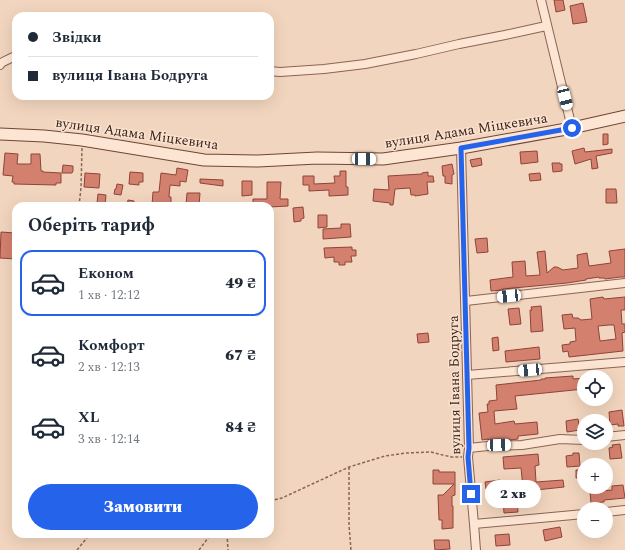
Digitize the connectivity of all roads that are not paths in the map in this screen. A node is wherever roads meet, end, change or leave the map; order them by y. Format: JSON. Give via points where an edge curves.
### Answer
{"nodes":[{"id":1,"x":541,"y":0,"type":"edge"},
{"id":2,"x":546,"y":26,"type":"junction"},
{"id":3,"x":12,"y":57,"type":"edge"},
{"id":4,"x":0,"y":65,"type":"edge"},
{"id":5,"x":274,"y":71,"type":"edge"},
{"id":6,"x":625,"y":116,"type":"edge"},
{"id":7,"x":572,"y":128,"type":"junction"},
{"id":8,"x":0,"y":134,"type":"edge"},
{"id":9,"x":461,"y":148,"type":"junction"},
{"id":10,"x":625,"y":283,"type":"edge"},
{"id":11,"x":466,"y":301,"type":"junction"},
{"id":12,"x":625,"y":362,"type":"edge"},
{"id":13,"x":466,"y":375,"type":"junction"},
{"id":14,"x":625,"y":435,"type":"edge"},
{"id":15,"x":613,"y":436,"type":"edge"},
{"id":16,"x":577,"y":440,"type":"edge"},
{"id":17,"x":469,"y":448,"type":"junction"},
{"id":18,"x":625,"y":510,"type":"edge"},
{"id":19,"x":613,"y":511,"type":"edge"},
{"id":20,"x":577,"y":515,"type":"edge"},
{"id":21,"x":474,"y":524,"type":"junction"},
{"id":22,"x":476,"y":550,"type":"edge"}],
"edges":[{"from":1,"to":2,"type":"street"},
{"from":2,"to":5,"type":"street","via":[[365,64]]},
{"from":2,"to":7,"type":"street"},
{"from":3,"to":4,"type":"street"},
{"from":6,"to":7,"type":"street","name":"вулиця Адама Міцкевича"},
{"from":7,"to":9,"type":"street","name":"вулиця Адама Міцкевича"},
{"from":8,"to":9,"type":"street","name":"вулиця Адама Міцкевича","via":[[82,140],[204,160],[388,159]]},
{"from":9,"to":11,"type":"street","name":"вулиця Івана Бодруга"},
{"from":10,"to":11,"type":"street"},
{"from":11,"to":13,"type":"street","name":"вулиця Івана Бодруга"},
{"from":12,"to":13,"type":"street"},
{"from":13,"to":17,"type":"street","name":"вулиця Івана Бодруга"},
{"from":14,"to":15,"type":"street"},
{"from":16,"to":17,"type":"street","via":[[560,439],[522,445]]},
{"from":17,"to":21,"type":"street","name":"вулиця Івана Бодруга"},
{"from":18,"to":19,"type":"street"},
{"from":20,"to":21,"type":"street"},
{"from":21,"to":22,"type":"street","name":"вулиця Івана Бодруга"}]}
